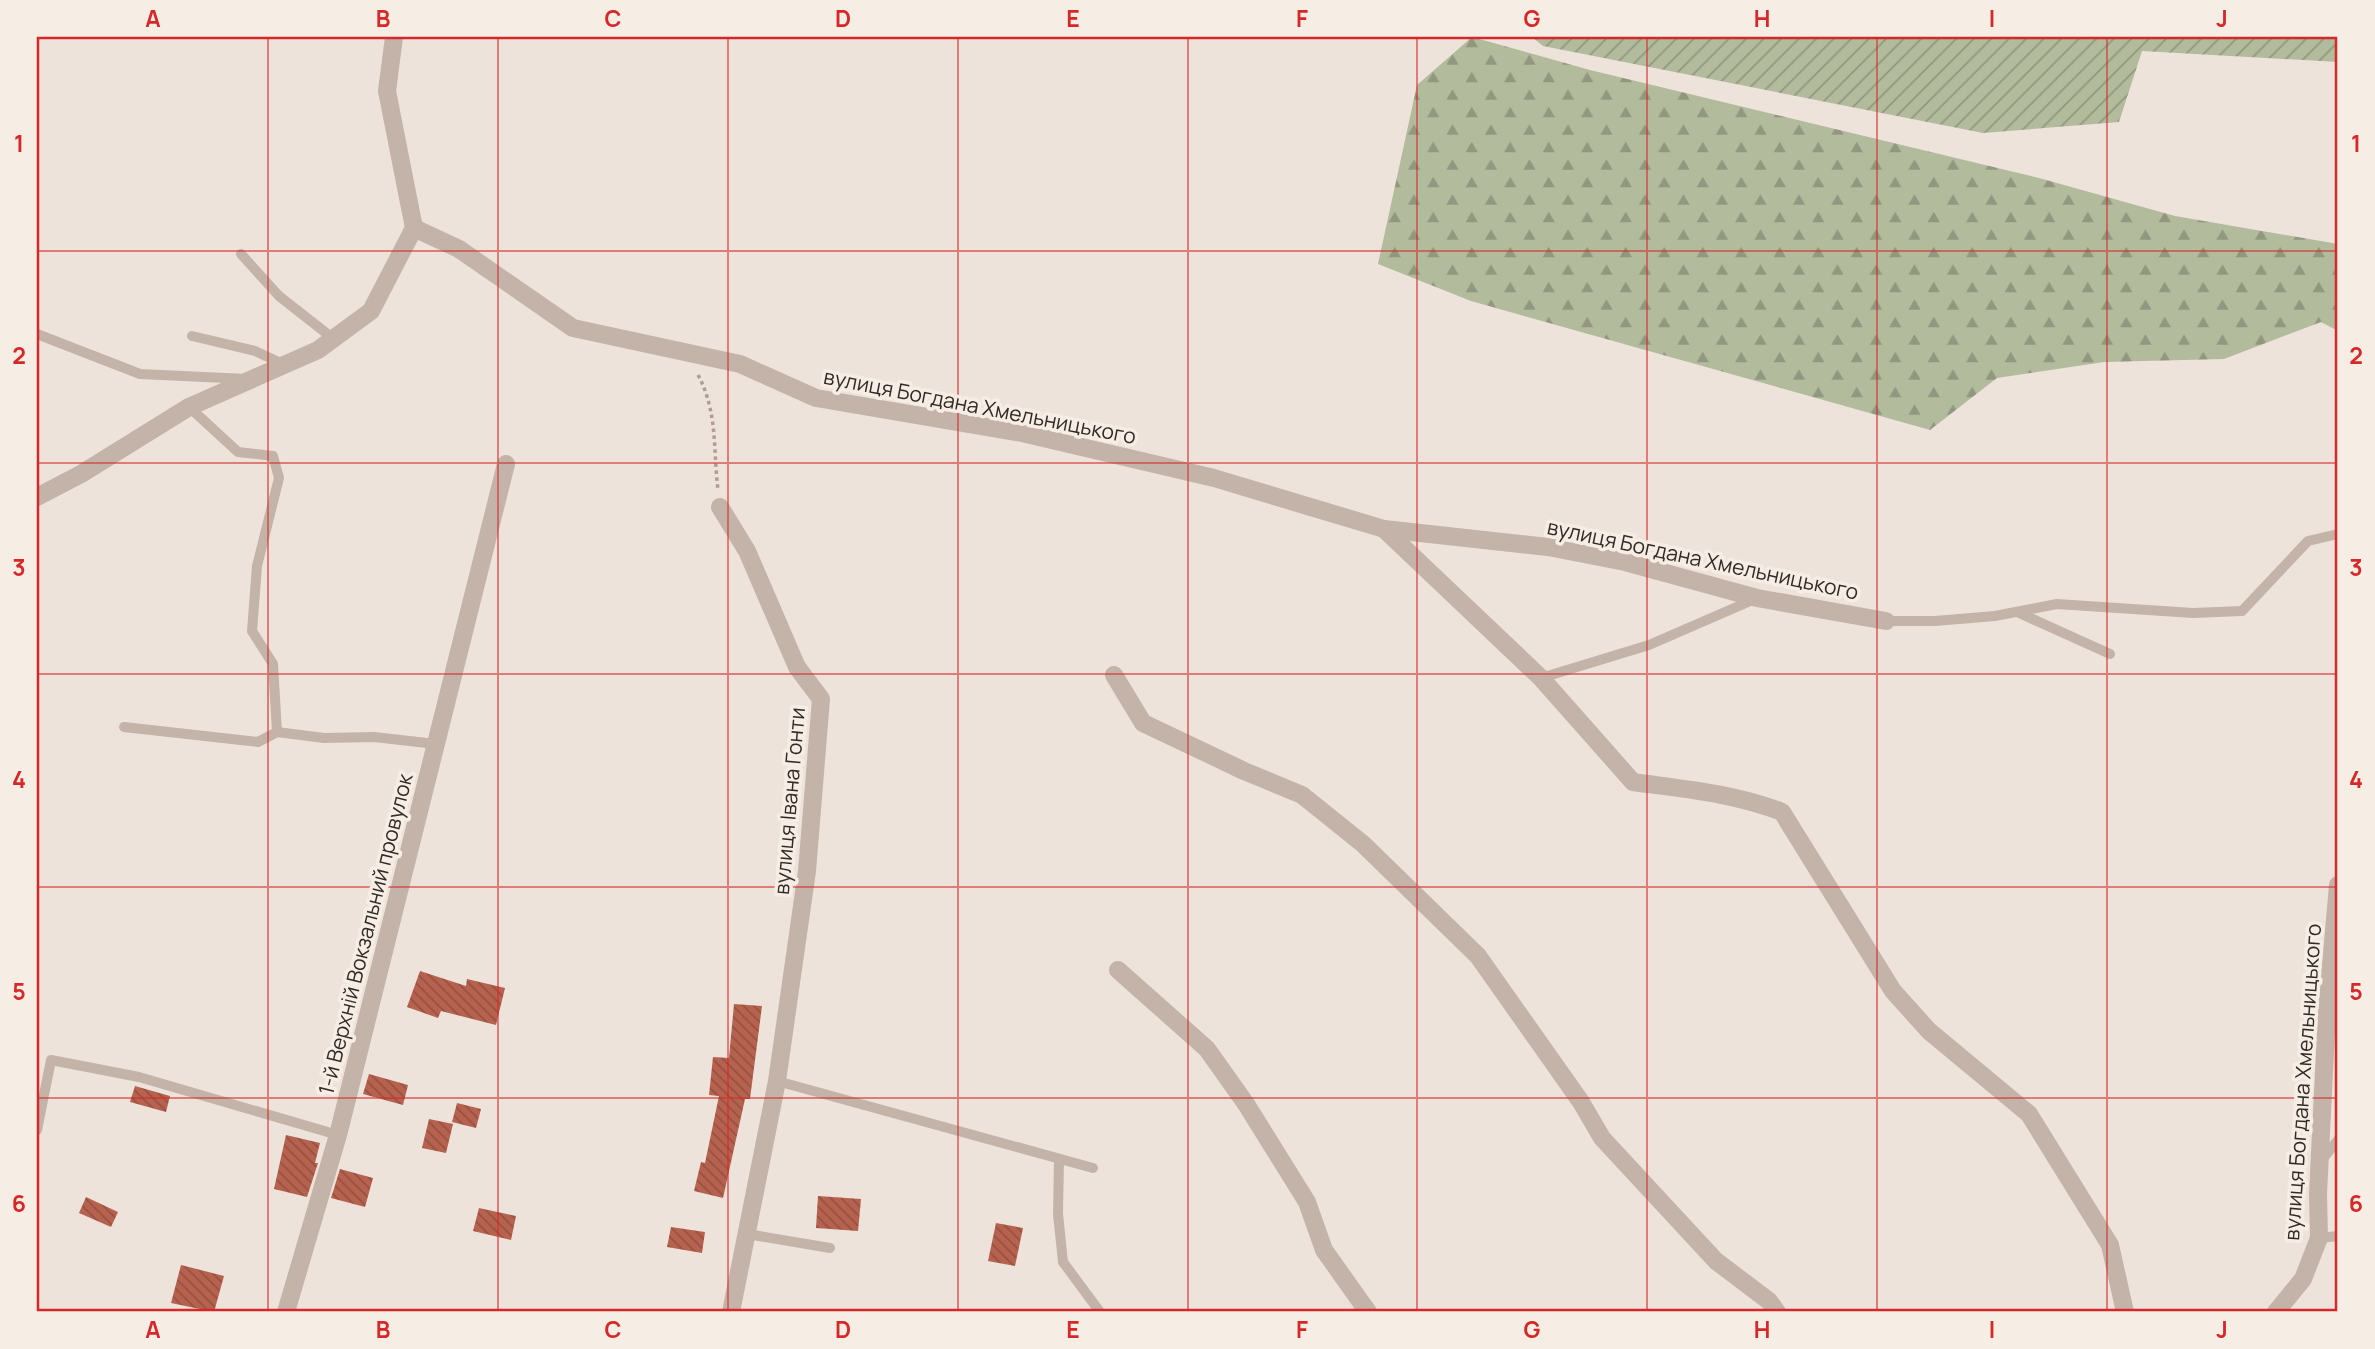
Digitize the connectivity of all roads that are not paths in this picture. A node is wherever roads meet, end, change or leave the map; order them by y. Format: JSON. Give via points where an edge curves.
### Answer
{"nodes":[{"id":1,"x":394,"y":37,"type":"edge"},
{"id":2,"x":414,"y":228,"type":"junction"},
{"id":3,"x":241,"y":254,"type":"dead end"},
{"id":4,"x":37,"y":334,"type":"edge"},
{"id":5,"x":192,"y":336,"type":"dead end"},
{"id":6,"x":335,"y":340,"type":"junction"},
{"id":7,"x":285,"y":365,"type":"junction"},
{"id":8,"x":250,"y":380,"type":"junction"},
{"id":9,"x":189,"y":407,"type":"junction"},
{"id":10,"x":506,"y":464,"type":"dead end"},
{"id":11,"x":37,"y":496,"type":"edge"},
{"id":12,"x":720,"y":507,"type":"road end"},
{"id":13,"x":1384,"y":529,"type":"junction"},
{"id":14,"x":2338,"y":534,"type":"edge"},
{"id":15,"x":1757,"y":598,"type":"junction"},
{"id":16,"x":2017,"y":612,"type":"junction"},
{"id":17,"x":1886,"y":621,"type":"joint"},
{"id":18,"x":2110,"y":654,"type":"dead end"},
{"id":19,"x":1114,"y":675,"type":"dead end"},
{"id":20,"x":1541,"y":678,"type":"junction"},
{"id":21,"x":124,"y":727,"type":"dead end"},
{"id":22,"x":277,"y":733,"type":"junction"},
{"id":23,"x":436,"y":744,"type":"junction"},
{"id":24,"x":2338,"y":885,"type":"edge"},
{"id":25,"x":1118,"y":971,"type":"dead end"},
{"id":26,"x":777,"y":1081,"type":"junction"},
{"id":27,"x":37,"y":1130,"type":"edge"},
{"id":28,"x":338,"y":1135,"type":"junction"},
{"id":29,"x":2338,"y":1140,"type":"edge"},
{"id":30,"x":1059,"y":1160,"type":"junction"},
{"id":31,"x":2320,"y":1162,"type":"junction"},
{"id":32,"x":1093,"y":1168,"type":"dead end"},
{"id":33,"x":747,"y":1234,"type":"junction"},
{"id":34,"x":2338,"y":1236,"type":"edge"},
{"id":35,"x":2319,"y":1238,"type":"junction"},
{"id":36,"x":831,"y":1248,"type":"dead end"},
{"id":37,"x":286,"y":1312,"type":"edge"},
{"id":38,"x":731,"y":1312,"type":"edge"},
{"id":39,"x":1100,"y":1312,"type":"edge"},
{"id":40,"x":1368,"y":1312,"type":"edge"},
{"id":41,"x":1777,"y":1312,"type":"edge"},
{"id":42,"x":2124,"y":1312,"type":"edge"},
{"id":43,"x":2276,"y":1312,"type":"edge"}],
"edges":[{"from":1,"to":2,"type":"street","via":[[387,91]]},
{"from":2,"to":6,"type":"street","via":[[371,311]]},
{"from":2,"to":13,"type":"street","name":"вулиця Богдана Хмельницького","via":[[459,249],[573,328],[740,364],[816,398],[1022,433],[1214,478]]},
{"from":3,"to":6,"type":"lane","via":[[279,296]]},
{"from":4,"to":8,"type":"lane","via":[[140,374]]},
{"from":5,"to":7,"type":"lane","via":[[255,351]]},
{"from":6,"to":7,"type":"street"},
{"from":7,"to":8,"type":"street"},
{"from":8,"to":9,"type":"street"},
{"from":9,"to":11,"type":"street"},
{"from":9,"to":22,"type":"lane","via":[[238,452],[273,456],[279,478],[257,566],[252,631],[273,664]]},
{"from":10,"to":23,"type":"street","name":"1-й Верхній Вокзальний провулок"},
{"from":12,"to":26,"type":"street","name":"вулиця Івана Гонти","via":[[747,551],[797,667],[821,699],[807,871]]},
{"from":13,"to":15,"type":"street","name":"вулиця Богдана Хмельницького","via":[[1548,547],[1625,562]]},
{"from":13,"to":20,"type":"street","name":"вулиця Богдана Хмельницького"},
{"from":14,"to":16,"type":"lane","via":[[2308,541],[2242,611],[2193,613],[2057,604]]},
{"from":15,"to":17,"type":"street","name":"вулиця Богдана Хмельницького"},
{"from":15,"to":20,"type":"lane","via":[[1649,645]]},
{"from":16,"to":17,"type":"lane"},
{"from":16,"to":18,"type":"lane"},
{"from":19,"to":41,"type":"street","via":[[1143,723],[1301,794],[1363,844],[1479,956],[1602,1138],[1716,1261]]},
{"from":20,"to":42,"type":"street","name":"вулиця Богдана Хмельницького","via":[[1633,782],[1719,794],[1782,812],[1893,991],[1929,1031],[2029,1114],[2110,1245]]},
{"from":21,"to":22,"type":"lane","via":[[258,742]]},
{"from":22,"to":23,"type":"lane"},
{"from":23,"to":28,"type":"street","name":"1-й Верхній Вокзальний провулок"},
{"from":24,"to":31,"type":"street","name":"вулиця Богдана Хмельницького"},
{"from":25,"to":40,"type":"street","via":[[1207,1049],[1307,1202],[1324,1250]]},
{"from":26,"to":30,"type":"lane"},
{"from":26,"to":33,"type":"street","name":"вулиця Івана Гонти"},
{"from":27,"to":28,"type":"lane","via":[[51,1060],[139,1077]]},
{"from":28,"to":37,"type":"street","name":"1-й Верхній Вокзальний провулок"},
{"from":29,"to":31,"type":"lane"},
{"from":30,"to":32,"type":"lane"},
{"from":30,"to":39,"type":"lane","via":[[1063,1262]]},
{"from":31,"to":35,"type":"street","name":"вулиця Богдана Хмельницького"},
{"from":33,"to":36,"type":"lane"},
{"from":33,"to":38,"type":"street","name":"вулиця Івана Гонти"},
{"from":34,"to":35,"type":"lane"},
{"from":35,"to":43,"type":"street","name":"вулиця Богдана Хмельницького","via":[[2303,1279]]}]}
